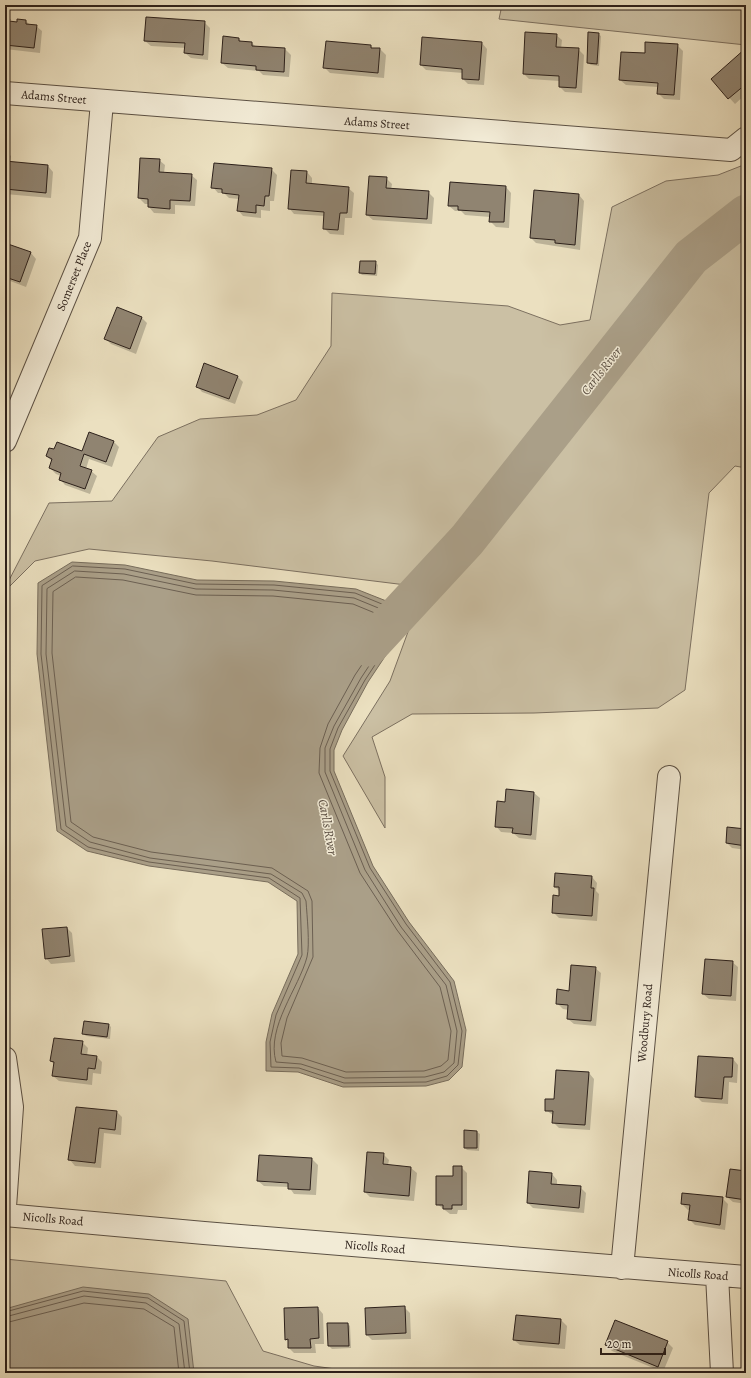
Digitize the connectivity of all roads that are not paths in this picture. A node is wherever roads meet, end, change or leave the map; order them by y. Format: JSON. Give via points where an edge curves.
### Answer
{"nodes":[{"id":1,"x":5,"y":93,"type":"edge"},
{"id":2,"x":102,"y":102,"type":"junction"},
{"id":3,"x":746,"y":138,"type":"edge"},
{"id":4,"x":5,"y":441,"type":"edge"},
{"id":5,"x":669,"y":777,"type":"dead end"},
{"id":6,"x":5,"y":1058,"type":"edge"},
{"id":7,"x":5,"y":1207,"type":"edge"},
{"id":8,"x":5,"y":1215,"type":"edge"},
{"id":9,"x":622,"y":1268,"type":"junction"},
{"id":10,"x":717,"y":1275,"type":"junction"},
{"id":11,"x":746,"y":1278,"type":"edge"},
{"id":12,"x":722,"y":1373,"type":"edge"}],
"edges":[{"from":1,"to":2,"type":"street","name":"Adams Street"},
{"from":2,"to":3,"type":"street","name":"Adams Street","via":[[731,150]]},
{"from":2,"to":4,"type":"street","name":"Somerset Place","via":[[90,238]]},
{"from":5,"to":9,"type":"street","name":"Woodbury Road"},
{"from":6,"to":7,"type":"street","via":[[12,1107]]},
{"from":8,"to":9,"type":"street","name":"Nicolls Road"},
{"from":9,"to":10,"type":"street","name":"Nicolls Road"},
{"from":10,"to":11,"type":"street","name":"Nicolls Road"},
{"from":10,"to":12,"type":"street"}]}
